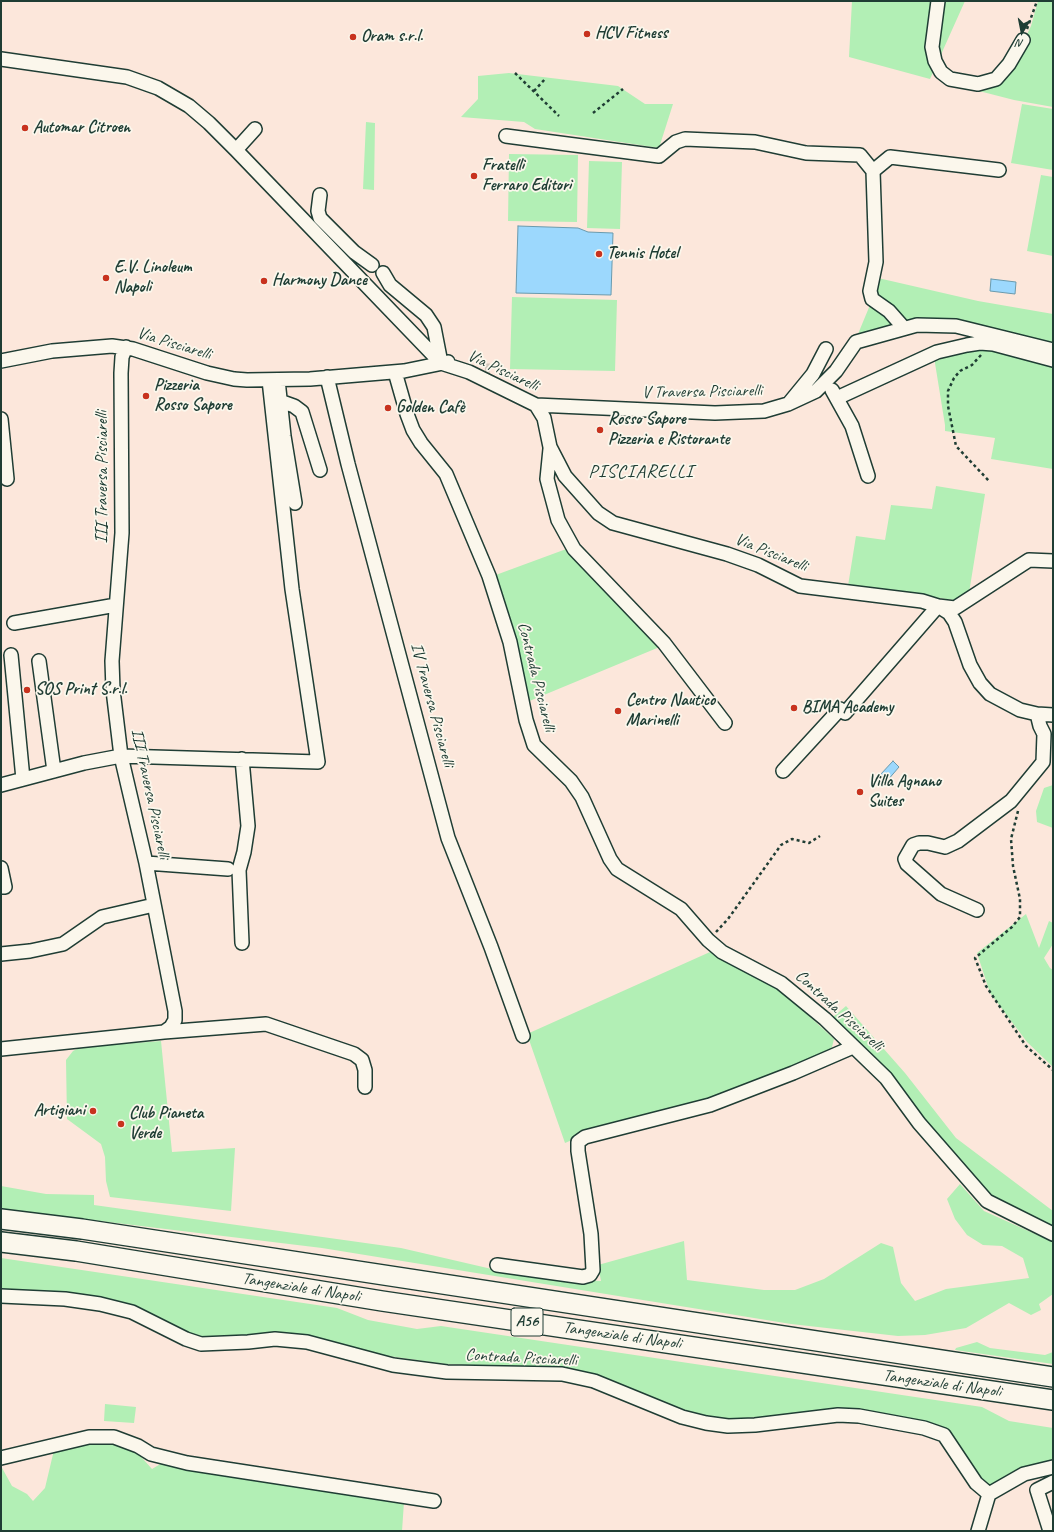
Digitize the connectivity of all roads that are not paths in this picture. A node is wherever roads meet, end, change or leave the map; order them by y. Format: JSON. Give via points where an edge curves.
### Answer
{"nodes":[{"id":1,"x":938,"y":1,"type":"edge"},
{"id":2,"x":1022,"y":40,"type":"road end"},
{"id":3,"x":1,"y":59,"type":"edge"},
{"id":4,"x":254,"y":130,"type":"dead end"},
{"id":5,"x":506,"y":136,"type":"dead end"},
{"id":6,"x":236,"y":150,"type":"junction"},
{"id":7,"x":999,"y":170,"type":"dead end"},
{"id":8,"x":873,"y":171,"type":"junction"},
{"id":9,"x":320,"y":195,"type":"dead end"},
{"id":10,"x":372,"y":266,"type":"dead end"},
{"id":11,"x":383,"y":273,"type":"dead end"},
{"id":12,"x":904,"y":328,"type":"junction"},
{"id":13,"x":126,"y":347,"type":"junction"},
{"id":14,"x":826,"y":349,"type":"dead end"},
{"id":15,"x":1053,"y":350,"type":"edge"},
{"id":16,"x":1053,"y":360,"type":"edge"},
{"id":17,"x":1,"y":361,"type":"edge"},
{"id":18,"x":441,"y":364,"type":"junction"},
{"id":19,"x":485,"y":370,"type":"tunnel mouth"},
{"id":20,"x":395,"y":372,"type":"junction"},
{"id":21,"x":327,"y":377,"type":"junction"},
{"id":22,"x":273,"y":380,"type":"junction"},
{"id":23,"x":826,"y":382,"type":"junction"},
{"id":24,"x":837,"y":398,"type":"junction"},
{"id":25,"x":280,"y":401,"type":"junction"},
{"id":26,"x":788,"y":404,"type":"junction"},
{"id":27,"x":536,"y":405,"type":"junction"},
{"id":28,"x":1,"y":419,"type":"edge"},
{"id":29,"x":550,"y":447,"type":"junction"},
{"id":30,"x":320,"y":470,"type":"dead end"},
{"id":31,"x":868,"y":476,"type":"dead end"},
{"id":32,"x":7,"y":479,"type":"dead end"},
{"id":33,"x":295,"y":503,"type":"dead end"},
{"id":34,"x":1053,"y":561,"type":"edge"},
{"id":35,"x":116,"y":605,"type":"junction"},
{"id":36,"x":938,"y":606,"type":"junction"},
{"id":37,"x":14,"y":623,"type":"dead end"},
{"id":38,"x":11,"y":655,"type":"dead end"},
{"id":39,"x":39,"y":661,"type":"dead end"},
{"id":40,"x":1037,"y":714,"type":"junction"},
{"id":41,"x":1053,"y":715,"type":"edge"},
{"id":42,"x":725,"y":723,"type":"dead end"},
{"id":43,"x":121,"y":756,"type":"junction"},
{"id":44,"x":242,"y":759,"type":"junction"},
{"id":45,"x":54,"y":771,"type":"junction"},
{"id":46,"x":783,"y":771,"type":"dead end"},
{"id":47,"x":24,"y":778,"type":"junction"},
{"id":48,"x":1,"y":785,"type":"edge"},
{"id":49,"x":146,"y":863,"type":"junction"},
{"id":50,"x":1,"y":868,"type":"edge"},
{"id":51,"x":228,"y":869,"type":"dead end"},
{"id":52,"x":1,"y":887,"type":"edge"},
{"id":53,"x":154,"y":905,"type":"junction"},
{"id":54,"x":977,"y":910,"type":"dead end"},
{"id":55,"x":242,"y":943,"type":"dead end"},
{"id":56,"x":1,"y":954,"type":"edge"},
{"id":57,"x":164,"y":1032,"type":"junction"},
{"id":58,"x":523,"y":1036,"type":"dead end"},
{"id":59,"x":853,"y":1047,"type":"junction"},
{"id":60,"x":1,"y":1049,"type":"edge"},
{"id":61,"x":365,"y":1087,"type":"dead end"},
{"id":62,"x":1,"y":1219,"type":"edge"},
{"id":63,"x":1053,"y":1234,"type":"edge"},
{"id":64,"x":1,"y":1242,"type":"edge"},
{"id":65,"x":496,"y":1265,"type":"dead end"},
{"id":66,"x":1,"y":1296,"type":"edge"},
{"id":67,"x":1053,"y":1377,"type":"edge"},
{"id":68,"x":1053,"y":1400,"type":"edge"},
{"id":69,"x":1,"y":1458,"type":"edge"},
{"id":70,"x":1053,"y":1467,"type":"edge"},
{"id":71,"x":1053,"y":1482,"type":"edge"},
{"id":72,"x":988,"y":1494,"type":"junction"},
{"id":73,"x":434,"y":1501,"type":"dead end"},
{"id":74,"x":978,"y":1531,"type":"edge"},
{"id":75,"x":1050,"y":1531,"type":"edge"}],
"edges":[{"from":1,"to":2,"type":"street","via":[[932,47],[941,72],[950,79],[978,84],[996,79],[1009,64]]},
{"from":3,"to":6,"type":"street","via":[[120,76],[147,84],[189,106]]},
{"from":4,"to":6,"type":"street"},
{"from":5,"to":8,"type":"street","via":[[659,156],[676,142],[685,139],[755,142],[806,153],[860,155]]},
{"from":6,"to":18,"type":"street"},
{"from":7,"to":8,"type":"street","via":[[890,158]]},
{"from":8,"to":12,"type":"street","via":[[876,262],[870,292],[872,299],[889,311]]},
{"from":9,"to":10,"type":"street","via":[[320,218]]},
{"from":11,"to":18,"type":"street","via":[[390,285],[426,315],[434,327]]},
{"from":12,"to":15,"type":"street","name":"V Traversa Pisciarelli","via":[[930,324],[956,326]]},
{"from":12,"to":23,"type":"street","name":"V Traversa Pisciarelli","via":[[856,342]]},
{"from":13,"to":17,"type":"street","name":"Via Pisciarelli","via":[[68,349]]},
{"from":13,"to":22,"type":"street","name":"Via Pisciarelli","via":[[207,373],[234,379]]},
{"from":13,"to":35,"type":"street","name":"III Traversa Pisciarelli","via":[[122,357],[121,373],[122,532]]},
{"from":14,"to":26,"type":"street","via":[[813,374]]},
{"from":16,"to":24,"type":"street","via":[[980,343],[937,352]]},
{"from":18,"to":19,"type":"street","via":[[454,361]]},
{"from":18,"to":20,"type":"street","name":"Via Pisciarelli"},
{"from":18,"to":27,"type":"street","name":"Via Pisciarelli","via":[[469,372]]},
{"from":20,"to":21,"type":"street","name":"Via Pisciarelli"},
{"from":20,"to":59,"type":"street","name":"Contrada Pisciarelli","via":[[413,430],[446,474],[490,576],[510,642],[526,720],[534,745],[571,781],[582,797],[610,859],[617,869],[681,909],[722,952],[781,983],[825,1019]]},
{"from":21,"to":22,"type":"street","name":"Via Pisciarelli"},
{"from":21,"to":58,"type":"street","name":"IV Traversa Pisciarelli","via":[[448,838]]},
{"from":22,"to":25,"type":"street"},
{"from":22,"to":44,"type":"street","via":[[292,589],[318,762]]},
{"from":23,"to":24,"type":"street"},
{"from":23,"to":26,"type":"street","name":"V Traversa Pisciarelli","via":[[816,391]]},
{"from":24,"to":31,"type":"street","via":[[852,426]]},
{"from":25,"to":30,"type":"street","via":[[302,412]]},
{"from":25,"to":33,"type":"street"},
{"from":26,"to":27,"type":"street","name":"V Traversa Pisciarelli","via":[[764,411],[715,413]]},
{"from":27,"to":29,"type":"street","name":"Via Pisciarelli","via":[[544,418]]},
{"from":28,"to":32,"type":"street"},
{"from":29,"to":36,"type":"street","name":"Via Pisciarelli","via":[[565,476],[598,513],[613,523],[728,554],[758,565],[800,586],[922,601]]},
{"from":29,"to":42,"type":"street","via":[[547,479],[558,520],[574,549],[664,643]]},
{"from":34,"to":36,"type":"street","via":[[1029,560],[955,608]]},
{"from":35,"to":37,"type":"street"},
{"from":35,"to":43,"type":"street","name":"III Traversa Pisciarelli","via":[[112,661]]},
{"from":36,"to":40,"type":"street","name":"Via Pisciarelli","via":[[955,622],[970,665],[990,694],[1020,710]]},
{"from":36,"to":46,"type":"street","via":[[845,713],[840,709]]},
{"from":38,"to":47,"type":"street"},
{"from":39,"to":45,"type":"street"},
{"from":40,"to":41,"type":"street","name":"Via Pisciarelli"},
{"from":40,"to":54,"type":"street","via":[[1044,734],[1043,762],[1012,801],[958,840],[945,847],[928,843],[913,845],[905,859],[907,864],[941,894]]},
{"from":43,"to":44,"type":"street"},
{"from":43,"to":45,"type":"street","via":[[84,762]]},
{"from":43,"to":49,"type":"street","name":"III Traversa Pisciarelli"},
{"from":44,"to":55,"type":"street","via":[[248,826],[239,870]]},
{"from":45,"to":47,"type":"street"},
{"from":47,"to":48,"type":"street"},
{"from":49,"to":51,"type":"street"},
{"from":49,"to":53,"type":"street","name":"III Traversa Pisciarelli"},
{"from":50,"to":52,"type":"street","via":[[5,887]]},
{"from":53,"to":56,"type":"street","via":[[102,916],[63,944]]},
{"from":53,"to":57,"type":"street","name":"III Traversa Pisciarelli","via":[[175,1011],[175,1020]]},
{"from":57,"to":60,"type":"street"},
{"from":57,"to":61,"type":"street","via":[[266,1024],[354,1054],[362,1060]]},
{"from":59,"to":63,"type":"street","name":"Contrada Pisciarelli","via":[[886,1078],[919,1123],[987,1201]]},
{"from":59,"to":65,"type":"street","via":[[710,1105],[585,1137],[578,1142],[578,1150],[591,1234],[593,1270],[590,1275],[583,1277]]},
{"from":62,"to":67,"type":"highway","name":"Tangenziale di Napoli","number":"A56","via":[[82,1229]]},
{"from":64,"to":68,"type":"highway","name":"Tangenziale di Napoli","number":"A56","via":[[76,1251],[382,1301]]},
{"from":66,"to":72,"type":"street","name":"Contrada Pisciarelli","via":[[64,1299],[132,1312],[186,1340],[201,1344],[275,1339],[301,1341],[393,1365],[447,1372],[562,1374],[594,1380],[682,1417],[706,1423],[728,1426],[755,1425],[838,1414],[924,1428],[944,1435],[976,1483]]},
{"from":69,"to":73,"type":"street","via":[[89,1437],[114,1437],[152,1454],[187,1463]]},
{"from":70,"to":72,"type":"street","via":[[1024,1474]]},
{"from":71,"to":75,"type":"street","via":[[1037,1490]]},
{"from":72,"to":74,"type":"street"}]}
